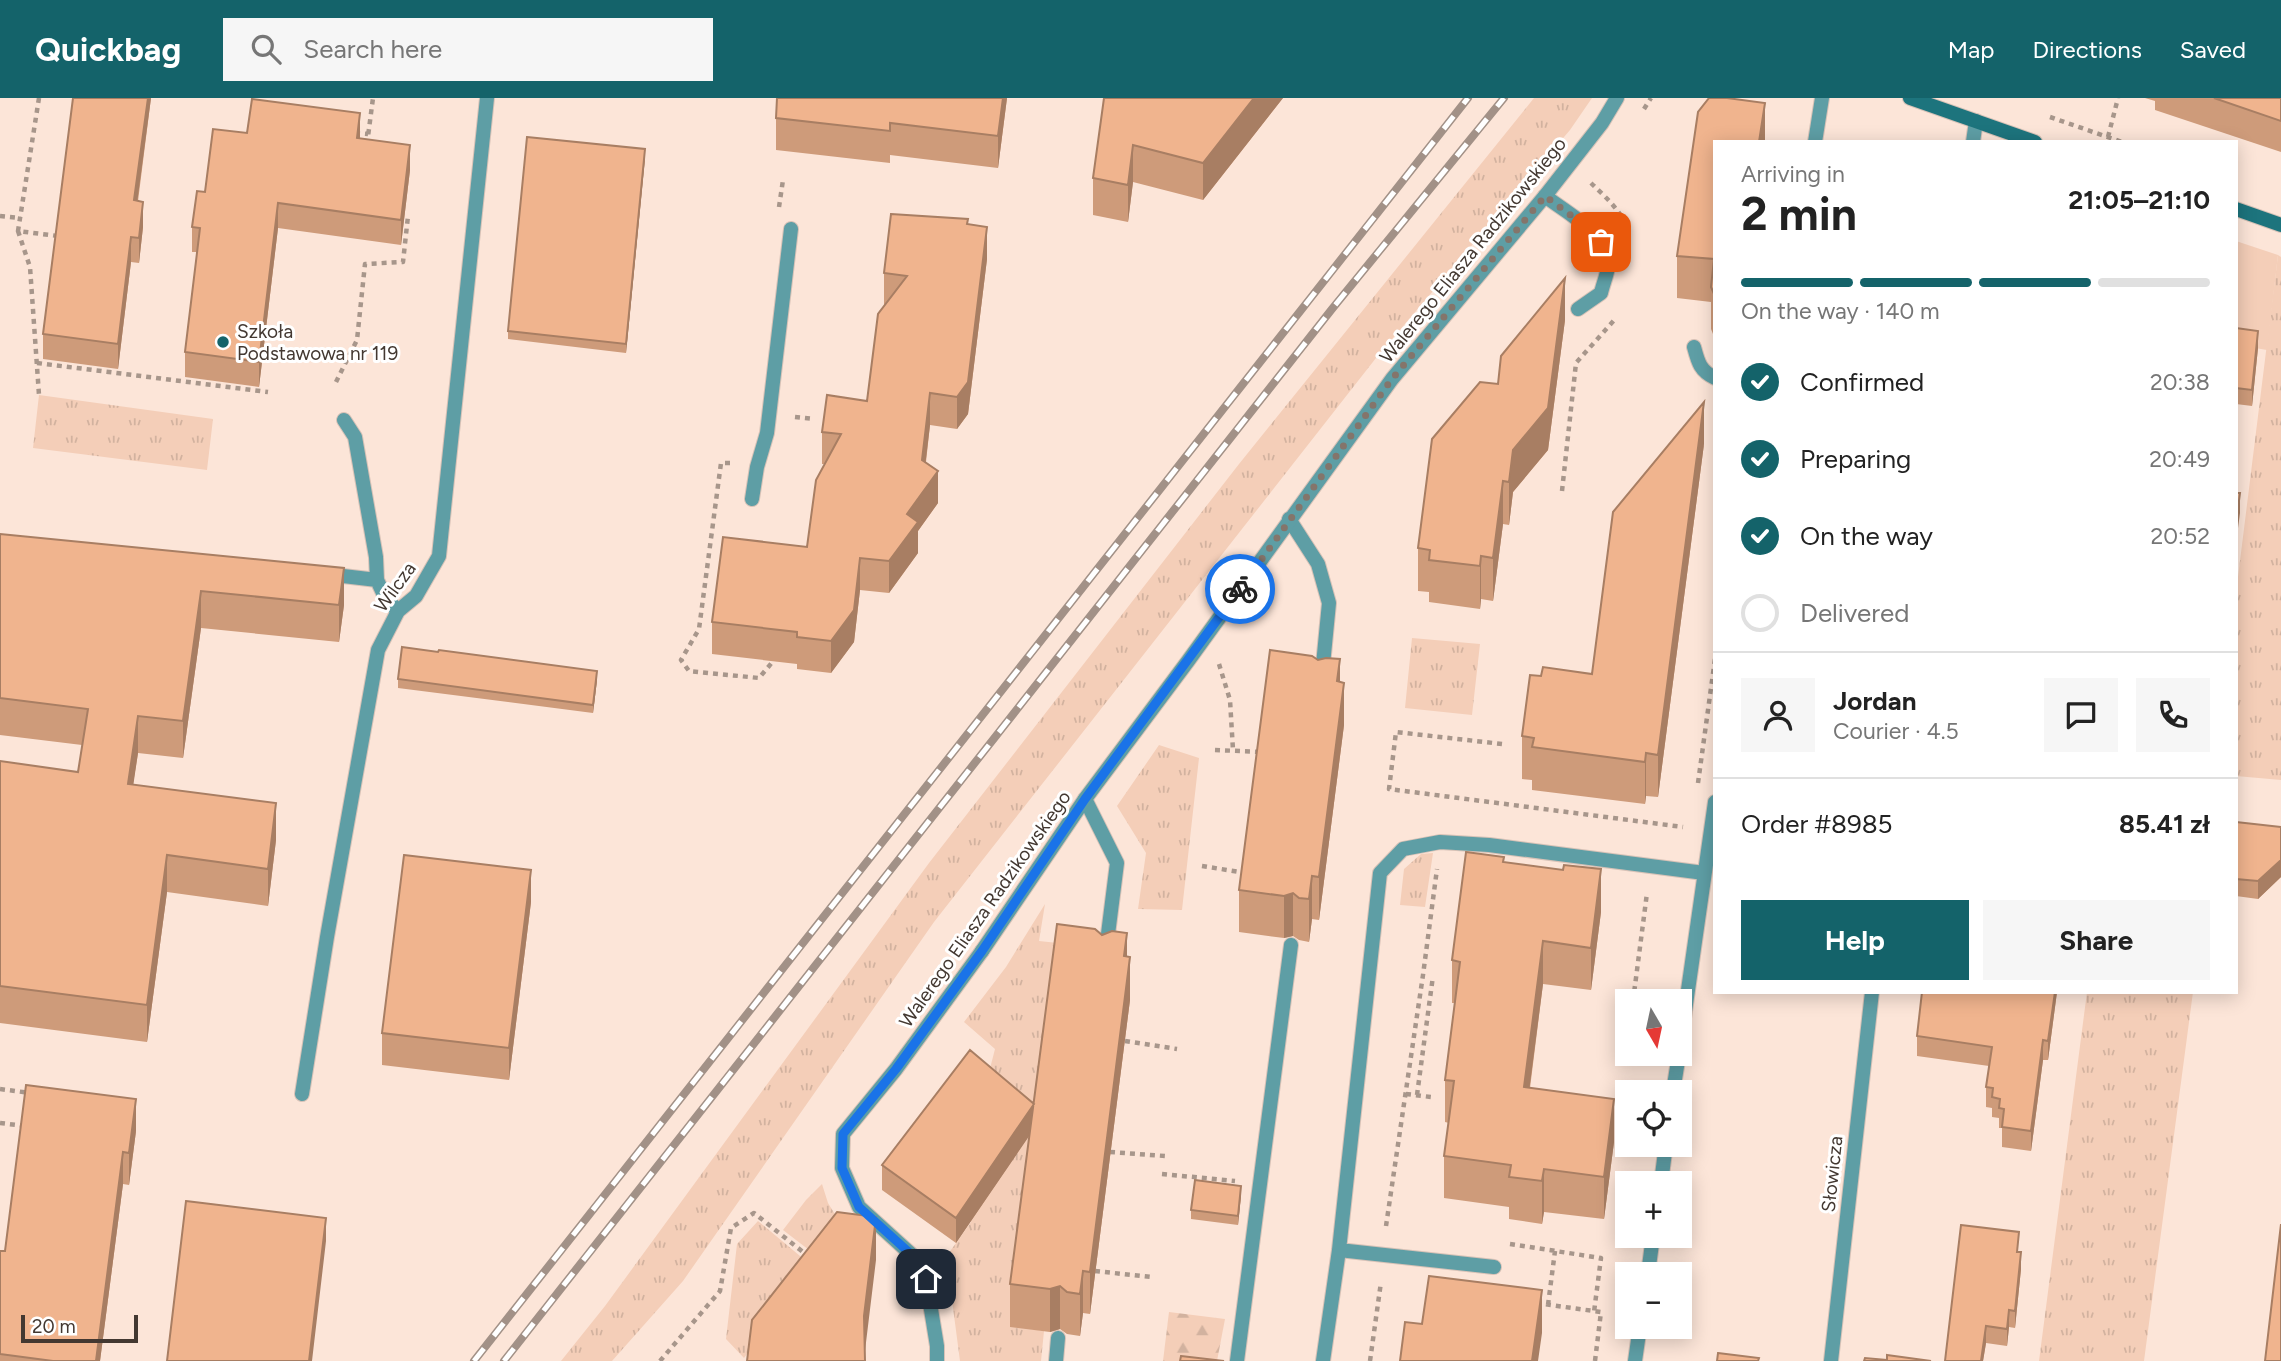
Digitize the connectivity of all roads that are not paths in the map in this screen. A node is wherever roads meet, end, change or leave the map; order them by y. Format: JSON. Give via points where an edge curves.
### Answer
{"nodes":[{"id":1,"x":487,"y":98,"type":"edge"},
{"id":2,"x":1617,"y":98,"type":"edge"},
{"id":3,"x":1822,"y":98,"type":"edge"},
{"id":4,"x":1910,"y":98,"type":"edge"},
{"id":5,"x":1976,"y":121,"type":"junction"},
{"id":6,"x":1815,"y":140,"type":"edge"},
{"id":7,"x":1973,"y":140,"type":"edge"},
{"id":8,"x":2029,"y":140,"type":"edge"},
{"id":9,"x":1545,"y":196,"type":"junction"},
{"id":10,"x":2238,"y":210,"type":"edge"},
{"id":11,"x":2281,"y":225,"type":"edge"},
{"id":12,"x":792,"y":229,"type":"dead end"},
{"id":13,"x":1578,"y":309,"type":"dead end"},
{"id":14,"x":1694,"y":347,"type":"dead end"},
{"id":15,"x":1713,"y":377,"type":"edge"},
{"id":16,"x":344,"y":420,"type":"dead end"},
{"id":17,"x":752,"y":499,"type":"dead end"},
{"id":18,"x":1289,"y":519,"type":"junction"},
{"id":19,"x":310,"y":573,"type":"edge"},
{"id":20,"x":377,"y":580,"type":"junction"},
{"id":21,"x":398,"y":611,"type":"junction"},
{"id":22,"x":1320,"y":693,"type":"edge"},
{"id":23,"x":1085,"y":799,"type":"junction"},
{"id":24,"x":1713,"y":815,"type":"edge"},
{"id":25,"x":1704,"y":873,"type":"junction"},
{"id":26,"x":1291,"y":945,"type":"dead end"},
{"id":27,"x":1104,"y":968,"type":"edge"},
{"id":28,"x":1688,"y":989,"type":"edge"},
{"id":29,"x":1872,"y":994,"type":"edge"},
{"id":30,"x":302,"y":1094,"type":"dead end"},
{"id":31,"x":1339,"y":1250,"type":"junction"},
{"id":32,"x":1494,"y":1267,"type":"dead end"},
{"id":33,"x":1058,"y":1338,"type":"dead end"},
{"id":34,"x":1638,"y":1339,"type":"edge"},
{"id":35,"x":937,"y":1361,"type":"edge"},
{"id":36,"x":1056,"y":1361,"type":"edge"},
{"id":37,"x":1237,"y":1361,"type":"edge"},
{"id":38,"x":1323,"y":1361,"type":"edge"},
{"id":39,"x":1635,"y":1361,"type":"edge"},
{"id":40,"x":1831,"y":1361,"type":"edge"}],
"edges":[{"from":1,"to":21,"type":"street","name":"Wilcza","via":[[439,556],[416,596]]},
{"from":2,"to":9,"type":"street","name":"Walerego Eliasza Radzikowskiego"},
{"from":3,"to":6,"type":"street"},
{"from":4,"to":5,"type":"street"},
{"from":5,"to":7,"type":"street"},
{"from":5,"to":8,"type":"street"},
{"from":9,"to":13,"type":"street","via":[[1601,242],[1608,266],[1601,293]]},
{"from":9,"to":18,"type":"street","name":"Walerego Eliasza Radzikowskiego","via":[[1392,379]]},
{"from":10,"to":11,"type":"street"},
{"from":12,"to":17,"type":"street","via":[[767,433]]},
{"from":14,"to":15,"type":"street","via":[[1704,373]]},
{"from":16,"to":20,"type":"street","via":[[355,437]]},
{"from":18,"to":22,"type":"street","via":[[1318,564],[1329,603]]},
{"from":18,"to":23,"type":"street","name":"Walerego Eliasza Radzikowskiego"},
{"from":19,"to":20,"type":"street"},
{"from":20,"to":21,"type":"street"},
{"from":21,"to":30,"type":"street","name":"Wilcza","via":[[378,650]]},
{"from":23,"to":27,"type":"street","via":[[1117,863]]},
{"from":23,"to":35,"type":"street","name":"Walerego Eliasza Radzikowskiego","via":[[982,951],[843,1134],[842,1168],[859,1207],[913,1256],[926,1279]]},
{"from":24,"to":25,"type":"street"},
{"from":25,"to":28,"type":"street"},
{"from":25,"to":31,"type":"street","via":[[1440,842],[1403,849],[1395,857],[1380,873]]},
{"from":26,"to":37,"type":"street"},
{"from":29,"to":40,"type":"street","name":"Słowicza"},
{"from":31,"to":32,"type":"street"},
{"from":31,"to":38,"type":"street"},
{"from":33,"to":36,"type":"street"},
{"from":34,"to":39,"type":"street"}]}
